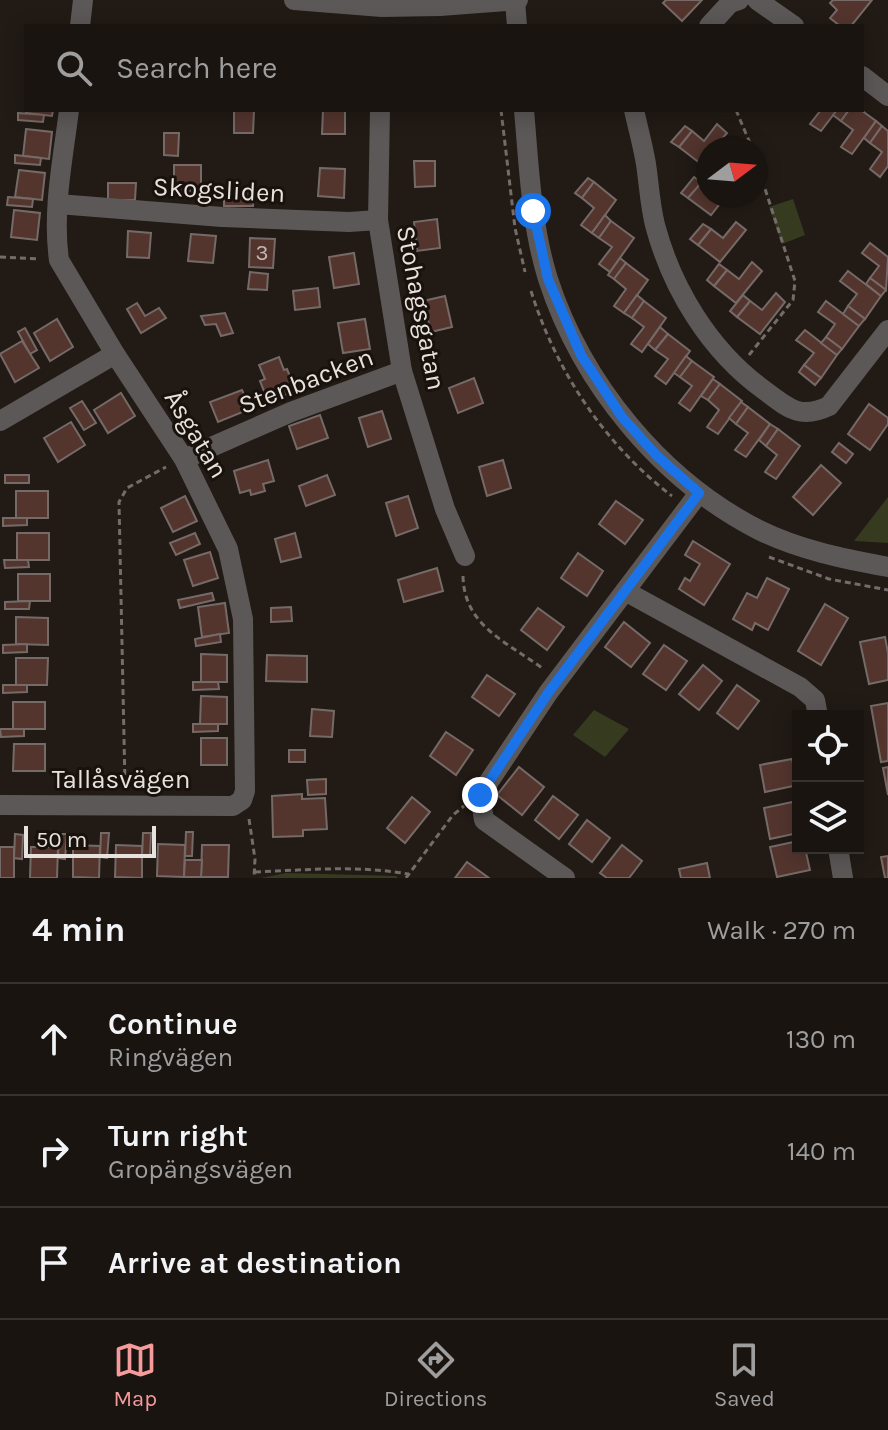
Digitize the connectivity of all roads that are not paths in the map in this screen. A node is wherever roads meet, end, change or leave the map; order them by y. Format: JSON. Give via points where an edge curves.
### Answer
{"nodes":[{"id":1,"x":83,"y":0,"type":"edge"},
{"id":2,"x":294,"y":0,"type":"edge"},
{"id":3,"x":739,"y":0,"type":"edge"},
{"id":4,"x":757,"y":0,"type":"edge"},
{"id":5,"x":516,"y":1,"type":"edge"},
{"id":6,"x":382,"y":11,"type":"edge"},
{"id":7,"x":80,"y":24,"type":"edge"},
{"id":8,"x":517,"y":24,"type":"edge"},
{"id":9,"x":711,"y":24,"type":"edge"},
{"id":10,"x":791,"y":24,"type":"edge"},
{"id":11,"x":864,"y":78,"type":"edge"},
{"id":12,"x":888,"y":96,"type":"edge"},
{"id":13,"x":69,"y":112,"type":"edge"},
{"id":14,"x":380,"y":112,"type":"edge"},
{"id":15,"x":531,"y":112,"type":"edge"},
{"id":16,"x":634,"y":112,"type":"edge"},
{"id":17,"x":58,"y":204,"type":"junction"},
{"id":18,"x":378,"y":220,"type":"junction"},
{"id":19,"x":888,"y":330,"type":"edge"},
{"id":20,"x":115,"y":354,"type":"junction"},
{"id":21,"x":402,"y":371,"type":"junction"},
{"id":22,"x":0,"y":421,"type":"edge"},
{"id":23,"x":184,"y":459,"type":"junction"},
{"id":24,"x":699,"y":493,"type":"junction"},
{"id":25,"x":465,"y":556,"type":"road end"},
{"id":26,"x":888,"y":567,"type":"edge"},
{"id":27,"x":625,"y":591,"type":"junction"},
{"id":28,"x":817,"y":710,"type":"edge"},
{"id":29,"x":241,"y":801,"type":"joint"},
{"id":30,"x":0,"y":805,"type":"edge"},
{"id":31,"x":839,"y":854,"type":"edge"},
{"id":32,"x":565,"y":878,"type":"edge"},
{"id":33,"x":843,"y":878,"type":"edge"}],
"edges":[{"from":1,"to":7,"type":"street"},
{"from":2,"to":6,"type":"street"},
{"from":3,"to":9,"type":"street"},
{"from":4,"to":10,"type":"street"},
{"from":5,"to":6,"type":"street"},
{"from":5,"to":8,"type":"street"},
{"from":11,"to":12,"type":"street"},
{"from":13,"to":17,"type":"street","name":"Åsgatan"},
{"from":14,"to":18,"type":"street","name":"Stohagsgatan"},
{"from":15,"to":24,"type":"street","via":[[533,211],[548,279],[581,355],[622,417]]},
{"from":16,"to":19,"type":"street","via":[[655,223],[670,270],[690,309],[753,382],[793,412],[816,412],[829,406]]},
{"from":17,"to":18,"type":"street","name":"Skogsliden","via":[[222,217]]},
{"from":17,"to":20,"type":"street","name":"Åsgatan","via":[[59,260]]},
{"from":18,"to":21,"type":"street","name":"Stohagsgatan"},
{"from":20,"to":22,"type":"street"},
{"from":20,"to":23,"type":"street","name":"Åsgatan"},
{"from":21,"to":23,"type":"street","name":"Stenbacken"},
{"from":21,"to":25,"type":"street","name":"Stohagsgatan"},
{"from":23,"to":29,"type":"street","name":"Åsgatan","via":[[228,549],[238,587],[243,619]]},
{"from":24,"to":26,"type":"street","via":[[760,531],[836,558]]},
{"from":24,"to":27,"type":"street"},
{"from":27,"to":28,"type":"street","via":[[800,687],[815,700]]},
{"from":27,"to":32,"type":"street","via":[[480,795],[484,820]]},
{"from":29,"to":30,"type":"street","name":"Tallåsvägen","via":[[233,806]]},
{"from":31,"to":33,"type":"street"}]}
